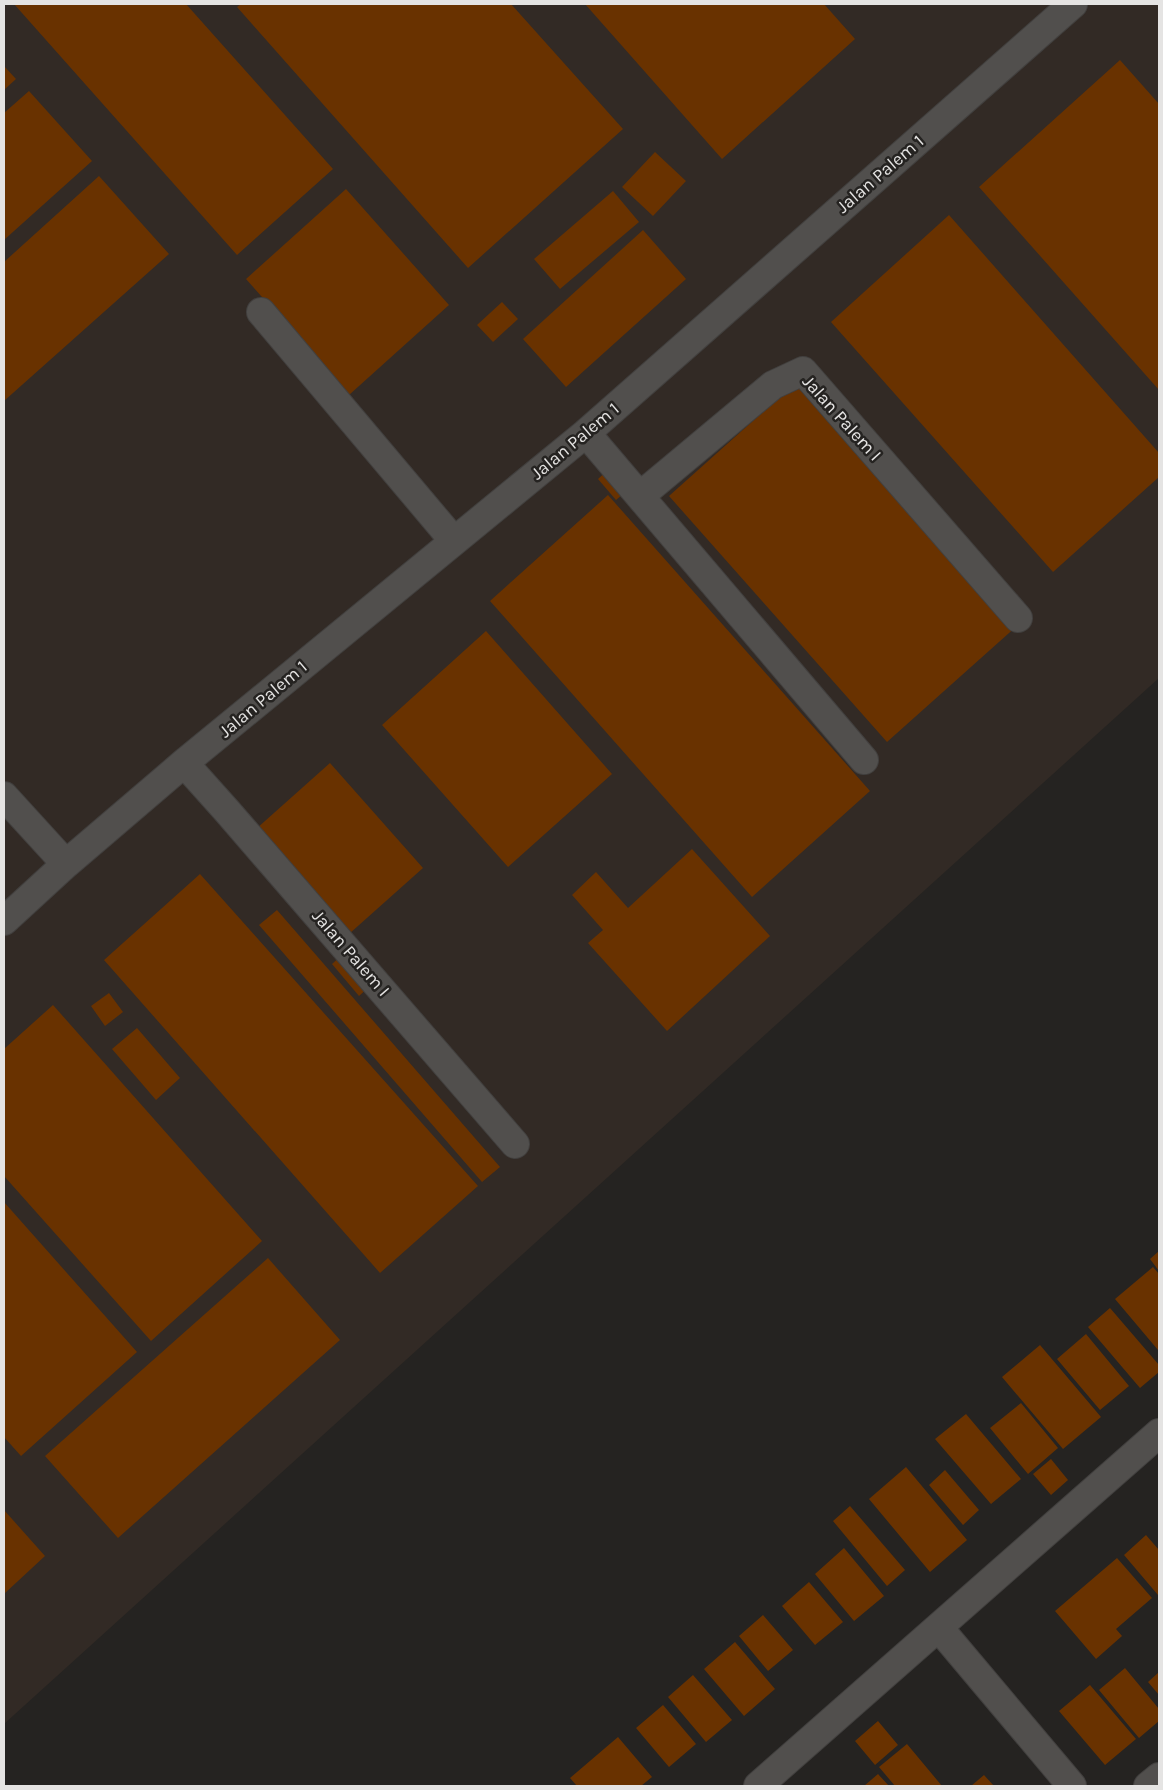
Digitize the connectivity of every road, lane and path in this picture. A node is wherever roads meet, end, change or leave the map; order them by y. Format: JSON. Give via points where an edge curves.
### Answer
{"nodes":[{"id":1,"x":1073,"y":4,"type":"edge"},
{"id":2,"x":262,"y":312,"type":"dead end"},
{"id":3,"x":586,"y":432,"type":"junction"},
{"id":4,"x":640,"y":496,"type":"junction"},
{"id":5,"x":454,"y":541,"type":"junction"},
{"id":6,"x":1018,"y":618,"type":"dead end"},
{"id":7,"x":864,"y":760,"type":"dead end"},
{"id":8,"x":184,"y":764,"type":"junction"},
{"id":9,"x":4,"y":796,"type":"edge"},
{"id":10,"x":66,"y":864,"type":"junction"},
{"id":11,"x":4,"y":920,"type":"edge"},
{"id":12,"x":516,"y":1144,"type":"dead end"},
{"id":13,"x":1159,"y":1433,"type":"edge"},
{"id":14,"x":939,"y":1628,"type":"junction"},
{"id":15,"x":1159,"y":1777,"type":"edge"},
{"id":16,"x":758,"y":1786,"type":"edge"},
{"id":17,"x":1072,"y":1786,"type":"edge"},
{"id":18,"x":1148,"y":1786,"type":"edge"}],
"edges":[{"from":1,"to":3,"type":"street","name":"Jalan Palem 1"},
{"from":2,"to":5,"type":"street"},
{"from":3,"to":4,"type":"street"},
{"from":3,"to":5,"type":"street","name":"Jalan Palem 1"},
{"from":4,"to":6,"type":"street","name":"Jalan Palem I","via":[[773,385],[802,371]]},
{"from":4,"to":7,"type":"street"},
{"from":5,"to":8,"type":"street","name":"Jalan Palem 1"},
{"from":8,"to":10,"type":"street","name":"Jalan Palem 1"},
{"from":8,"to":12,"type":"street","name":"Jalan Palem I"},
{"from":9,"to":10,"type":"street"},
{"from":10,"to":11,"type":"street","name":"Jalan Palem 1"},
{"from":13,"to":14,"type":"street"},
{"from":14,"to":16,"type":"street"},
{"from":14,"to":17,"type":"street"},
{"from":15,"to":18,"type":"street"}]}
